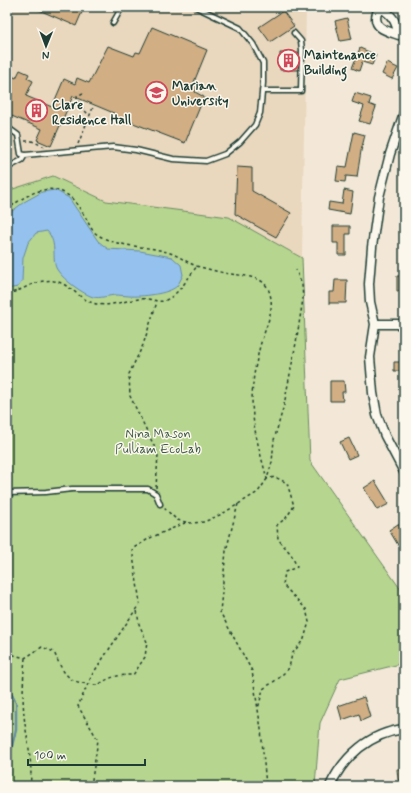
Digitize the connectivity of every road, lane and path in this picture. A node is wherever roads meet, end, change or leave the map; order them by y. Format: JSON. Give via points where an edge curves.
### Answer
{"nodes":[{"id":1,"x":122,"y":7,"type":"edge"},
{"id":2,"x":196,"y":7,"type":"edge"},
{"id":3,"x":113,"y":23,"type":"dead end"},
{"id":4,"x":294,"y":33,"type":"dead end"},
{"id":5,"x":262,"y":92,"type":"junction"},
{"id":6,"x":83,"y":93,"type":"dead end"},
{"id":7,"x":94,"y":104,"type":"dead end"},
{"id":8,"x":404,"y":113,"type":"edge"},
{"id":9,"x":90,"y":116,"type":"junction"},
{"id":10,"x":402,"y":123,"type":"edge"},
{"id":11,"x":7,"y":127,"type":"edge"},
{"id":12,"x":25,"y":141,"type":"dead end"},
{"id":13,"x":78,"y":145,"type":"dead end"},
{"id":14,"x":49,"y":148,"type":"dead end"},
{"id":15,"x":25,"y":155,"type":"junction"},
{"id":16,"x":7,"y":168,"type":"edge"},
{"id":17,"x":7,"y":210,"type":"edge"},
{"id":18,"x":197,"y":266,"type":"junction"},
{"id":19,"x":296,"y":270,"type":"dead end"},
{"id":20,"x":7,"y":294,"type":"edge"},
{"id":21,"x":158,"y":302,"type":"junction"},
{"id":22,"x":374,"y":324,"type":"junction"},
{"id":23,"x":404,"y":324,"type":"edge"},
{"id":24,"x":404,"y":472,"type":"edge"},
{"id":25,"x":267,"y":479,"type":"junction"},
{"id":26,"x":7,"y":493,"type":"edge"},
{"id":27,"x":156,"y":494,"type":"junction"},
{"id":28,"x":160,"y":504,"type":"joint"},
{"id":29,"x":238,"y":504,"type":"junction"},
{"id":30,"x":186,"y":522,"type":"junction"},
{"id":31,"x":136,"y":608,"type":"junction"},
{"id":32,"x":7,"y":653,"type":"edge"},
{"id":33,"x":25,"y":658,"type":"junction"},
{"id":34,"x":88,"y":684,"type":"junction"},
{"id":35,"x":258,"y":708,"type":"junction"},
{"id":36,"x":404,"y":729,"type":"edge"},
{"id":37,"x":30,"y":786,"type":"edge"},
{"id":38,"x":91,"y":786,"type":"edge"},
{"id":39,"x":266,"y":786,"type":"edge"},
{"id":40,"x":330,"y":786,"type":"edge"}],
"edges":[{"from":1,"to":3,"type":"lane"},
{"from":2,"to":5,"type":"lane","via":[[240,28],[254,44],[263,63]]},
{"from":4,"to":5,"type":"lane","via":[[301,42],[302,50],[301,91]]},
{"from":5,"to":15,"type":"lane","via":[[260,113],[255,125],[225,154],[206,161],[173,159],[112,147]]},
{"from":6,"to":9,"type":"path","via":[[77,96],[78,101]]},
{"from":7,"to":9,"type":"path"},
{"from":8,"to":10,"type":"street"},
{"from":9,"to":13,"type":"path"},
{"from":10,"to":22,"type":"street","via":[[384,175],[374,229],[369,284]]},
{"from":11,"to":15,"type":"lane","via":[[18,135],[21,154]]},
{"from":12,"to":14,"type":"path"},
{"from":15,"to":16,"type":"lane","via":[[22,160]]},
{"from":17,"to":18,"type":"path","via":[[17,201],[41,190],[53,189],[64,192],[72,198],[97,234],[112,242],[168,252]]},
{"from":18,"to":21,"type":"path","via":[[174,295]]},
{"from":18,"to":25,"type":"path","via":[[260,280],[272,299],[255,367],[252,406],[256,442]]},
{"from":19,"to":25,"type":"path","via":[[302,285],[296,343]]},
{"from":20,"to":21,"type":"path","via":[[43,280],[55,281],[66,286],[94,304],[106,305],[148,299]]},
{"from":21,"to":27,"type":"path","via":[[143,345],[129,374],[130,396],[158,454]]},
{"from":22,"to":23,"type":"street"},
{"from":22,"to":24,"type":"street","via":[[370,365],[375,405],[385,436]]},
{"from":25,"to":29,"type":"path","via":[[258,492]]},
{"from":25,"to":35,"type":"path","via":[[275,477],[287,483],[294,506],[286,518],[277,525],[278,539],[291,554],[297,567],[285,572],[283,585],[306,609],[308,622],[304,639],[292,654],[289,668],[263,689]]},
{"from":26,"to":27,"type":"lane","via":[[72,489],[148,489]]},
{"from":27,"to":28,"type":"lane"},
{"from":28,"to":30,"type":"path","via":[[177,520]]},
{"from":29,"to":30,"type":"path","via":[[204,522]]},
{"from":29,"to":35,"type":"path","via":[[226,551],[220,612],[252,671]]},
{"from":30,"to":31,"type":"path","via":[[132,549],[140,603]]},
{"from":31,"to":34,"type":"path"},
{"from":31,"to":34,"type":"path","via":[[139,624],[147,642],[145,657],[133,675],[108,678],[98,685]]},
{"from":32,"to":33,"type":"path"},
{"from":33,"to":34,"type":"path","via":[[42,647],[54,652],[66,676]]},
{"from":33,"to":37,"type":"path","via":[[23,682],[25,722],[30,749]]},
{"from":34,"to":38,"type":"path","via":[[78,706],[98,740]]},
{"from":35,"to":39,"type":"path"},
{"from":36,"to":40,"type":"street","via":[[381,735],[362,745],[342,766]]}]}
